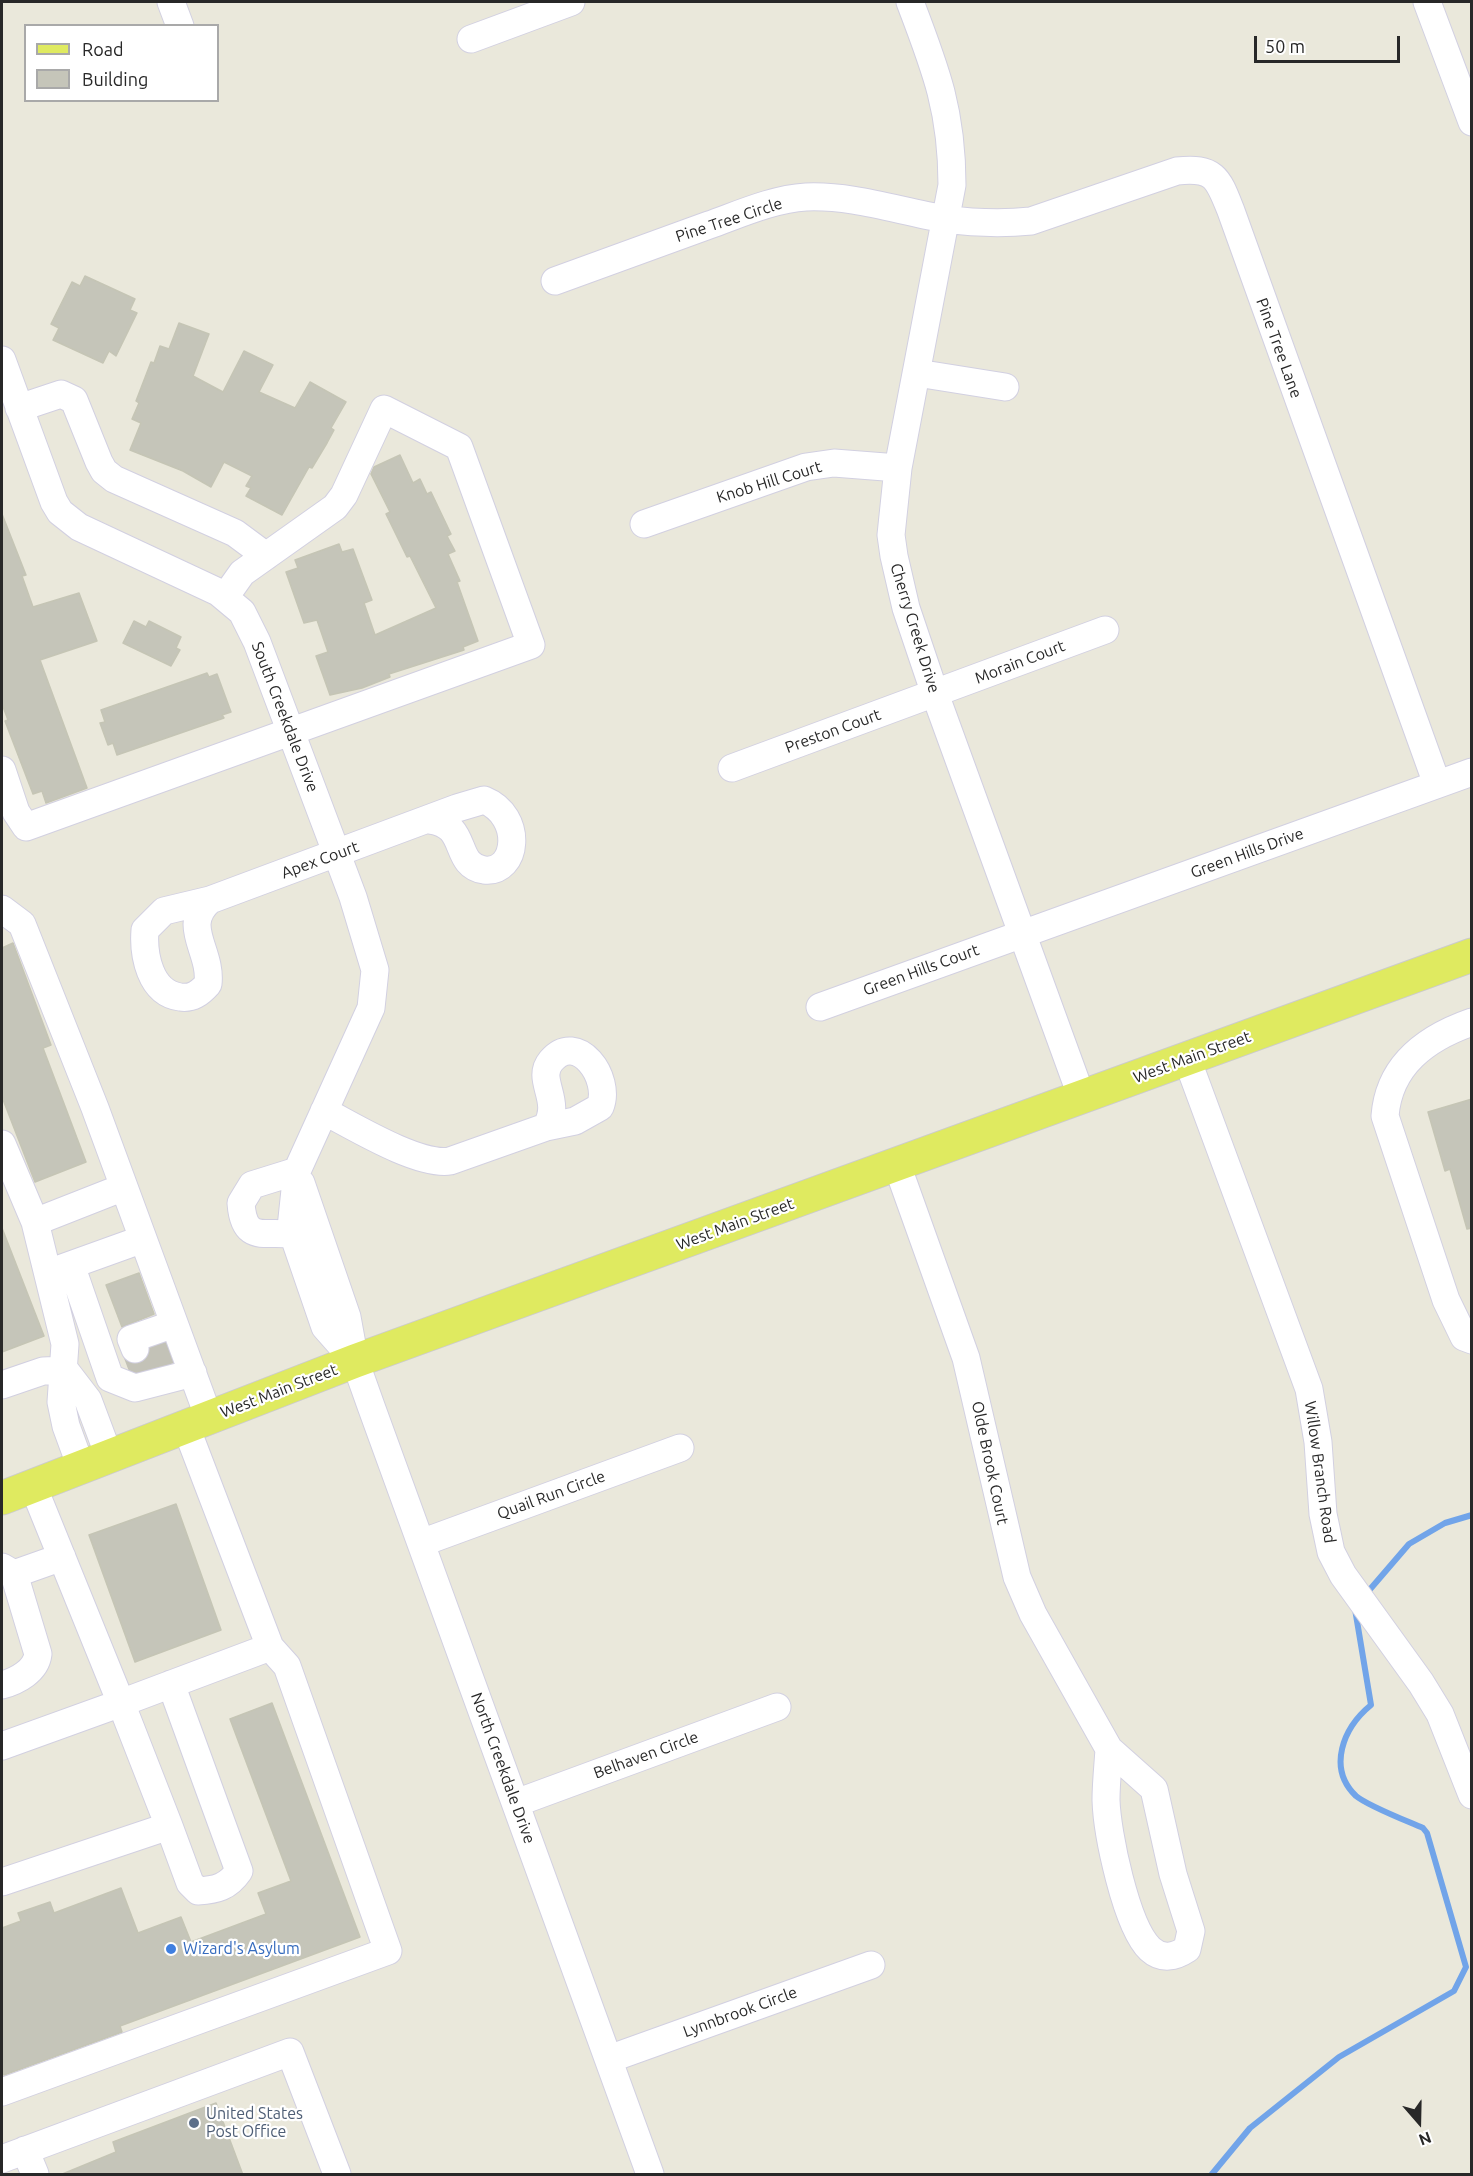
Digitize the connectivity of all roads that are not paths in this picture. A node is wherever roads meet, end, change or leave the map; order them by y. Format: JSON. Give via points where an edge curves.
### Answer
{"nodes":[{"id":1,"x":171,"y":2,"type":"edge"},
{"id":2,"x":571,"y":2,"type":"edge"},
{"id":3,"x":910,"y":2,"type":"edge"},
{"id":4,"x":1427,"y":2,"type":"edge"},
{"id":5,"x":179,"y":24,"type":"edge"},
{"id":6,"x":471,"y":39,"type":"dead end"},
{"id":7,"x":1472,"y":122,"type":"edge"},
{"id":8,"x":944,"y":218,"type":"junction"},
{"id":9,"x":555,"y":281,"type":"dead end"},
{"id":10,"x":2,"y":360,"type":"edge"},
{"id":11,"x":917,"y":373,"type":"junction"},
{"id":12,"x":1005,"y":387,"type":"dead end"},
{"id":13,"x":19,"y":408,"type":"junction"},
{"id":14,"x":898,"y":468,"type":"junction"},
{"id":15,"x":644,"y":524,"type":"dead end"},
{"id":16,"x":266,"y":556,"type":"junction"},
{"id":17,"x":225,"y":597,"type":"junction"},
{"id":18,"x":1105,"y":630,"type":"dead end"},
{"id":19,"x":935,"y":694,"type":"junction"},
{"id":20,"x":291,"y":732,"type":"junction"},
{"id":21,"x":732,"y":768,"type":"dead end"},
{"id":22,"x":2,"y":770,"type":"edge"},
{"id":23,"x":1472,"y":772,"type":"edge"},
{"id":24,"x":1437,"y":784,"type":"junction"},
{"id":25,"x":430,"y":820,"type":"dead end"},
{"id":26,"x":336,"y":854,"type":"junction"},
{"id":27,"x":210,"y":900,"type":"dead end"},
{"id":28,"x":2,"y":909,"type":"edge"},
{"id":29,"x":1022,"y":933,"type":"junction"},
{"id":30,"x":1472,"y":955,"type":"edge"},
{"id":31,"x":820,"y":1007,"type":"dead end"},
{"id":32,"x":1472,"y":1022,"type":"edge"},
{"id":33,"x":1187,"y":1059,"type":"junction"},
{"id":34,"x":1082,"y":1098,"type":"junction"},
{"id":35,"x":324,"y":1111,"type":"junction"},
{"id":36,"x":546,"y":1127,"type":"dead end"},
{"id":37,"x":2,"y":1144,"type":"edge"},
{"id":38,"x":897,"y":1165,"type":"junction"},
{"id":39,"x":297,"y":1171,"type":"junction"},
{"id":40,"x":124,"y":1187,"type":"junction"},
{"id":41,"x":35,"y":1222,"type":"junction"},
{"id":42,"x":293,"y":1235,"type":"junction"},
{"id":43,"x":143,"y":1239,"type":"junction"},
{"id":44,"x":59,"y":1269,"type":"junction"},
{"id":45,"x":94,"y":1332,"type":"junction"},
{"id":46,"x":1472,"y":1340,"type":"edge"},
{"id":47,"x":65,"y":1357,"type":"junction"},
{"id":48,"x":355,"y":1362,"type":"junction"},
{"id":49,"x":165,"y":1378,"type":"junction"},
{"id":50,"x":2,"y":1385,"type":"edge"},
{"id":51,"x":197,"y":1423,"type":"junction"},
{"id":52,"x":680,"y":1448,"type":"dead end"},
{"id":53,"x":95,"y":1462,"type":"junction"},
{"id":54,"x":33,"y":1486,"type":"junction"},
{"id":55,"x":2,"y":1498,"type":"edge"},
{"id":56,"x":421,"y":1543,"type":"junction"},
{"id":57,"x":62,"y":1557,"type":"junction"},
{"id":58,"x":8,"y":1570,"type":"edge"},
{"id":59,"x":270,"y":1647,"type":"junction"},
{"id":60,"x":171,"y":1684,"type":"junction"},
{"id":61,"x":2,"y":1685,"type":"edge"},
{"id":62,"x":121,"y":1703,"type":"junction"},
{"id":63,"x":777,"y":1707,"type":"dead end"},
{"id":64,"x":2,"y":1746,"type":"edge"},
{"id":65,"x":1109,"y":1749,"type":"junction"},
{"id":66,"x":1472,"y":1795,"type":"edge"},
{"id":67,"x":516,"y":1803,"type":"junction"},
{"id":68,"x":169,"y":1826,"type":"junction"},
{"id":69,"x":2,"y":1882,"type":"edge"},
{"id":70,"x":872,"y":1965,"type":"dead end"},
{"id":71,"x":609,"y":2060,"type":"junction"},
{"id":72,"x":2,"y":2092,"type":"edge"},
{"id":73,"x":21,"y":2161,"type":"edge"},
{"id":74,"x":338,"y":2175,"type":"edge"},
{"id":75,"x":650,"y":2175,"type":"edge"}],
"edges":[{"from":1,"to":5,"type":"street"},
{"from":2,"to":6,"type":"street"},
{"from":3,"to":8,"type":"street","name":"Cherry Creek Drive","via":[[948,112],[952,185]]},
{"from":4,"to":7,"type":"street"},
{"from":8,"to":9,"type":"street","name":"Pine Tree Circle","via":[[847,199],[804,197],[734,216]]},
{"from":8,"to":11,"type":"street","name":"Cherry Creek Drive"},
{"from":8,"to":24,"type":"street","name":"Pine Tree Lane","via":[[986,223],[1031,221],[1177,171],[1209,172],[1217,179]]},
{"from":10,"to":13,"type":"street","name":"South Creekdale Drive"},
{"from":11,"to":12,"type":"street"},
{"from":11,"to":14,"type":"street","name":"Cherry Creek Drive"},
{"from":13,"to":16,"type":"street","via":[[61,394],[74,400],[99,462],[114,480],[235,533]]},
{"from":13,"to":17,"type":"street","name":"South Creekdale Drive","via":[[60,512],[79,526]]},
{"from":14,"to":15,"type":"street","name":"Knob Hill Court","via":[[834,463],[806,467]]},
{"from":14,"to":19,"type":"street","name":"Cherry Creek Drive","via":[[891,535],[894,556],[906,608]]},
{"from":16,"to":17,"type":"street","via":[[242,573]]},
{"from":16,"to":20,"type":"street","via":[[339,501],[384,410],[459,447],[531,645]]},
{"from":17,"to":20,"type":"street","name":"South Creekdale Drive","via":[[250,624]]},
{"from":18,"to":19,"type":"street","name":"Morain Court"},
{"from":19,"to":21,"type":"street","name":"Preston Court"},
{"from":19,"to":29,"type":"street","name":"Cherry Creek Drive"},
{"from":20,"to":22,"type":"street","via":[[26,828],[16,812]]},
{"from":20,"to":26,"type":"street","name":"South Creekdale Drive"},
{"from":23,"to":24,"type":"street","name":"Green Hills Drive"},
{"from":24,"to":29,"type":"street","name":"Green Hills Drive"},
{"from":25,"to":26,"type":"street","name":"Apex Court"},
{"from":26,"to":27,"type":"street","name":"Apex Court"},
{"from":26,"to":35,"type":"street","name":"South Creekdale Drive","via":[[372,956],[375,982],[371,1008]]},
{"from":28,"to":40,"type":"street","via":[[22,924]]},
{"from":29,"to":31,"type":"street","name":"Green Hills Court"},
{"from":29,"to":34,"type":"street","name":"Cherry Creek Drive"},
{"from":30,"to":33,"type":"main road","name":"West Main Street"},
{"from":32,"to":46,"type":"street","via":[[1422,1047],[1400,1069],[1387,1094],[1385,1116],[1446,1300],[1464,1337]]},
{"from":33,"to":34,"type":"main road","name":"West Main Street"},
{"from":33,"to":66,"type":"street","name":"Willow Branch Road","via":[[1309,1389],[1327,1536],[1342,1575],[1440,1714]]},
{"from":34,"to":38,"type":"main road","name":"West Main Street"},
{"from":35,"to":36,"type":"street","via":[[439,1163]]},
{"from":35,"to":39,"type":"street","name":"South Creekdale Drive"},
{"from":37,"to":41,"type":"street"},
{"from":38,"to":48,"type":"main road","name":"West Main Street"},
{"from":38,"to":65,"type":"street","name":"Olde Brook Court","via":[[966,1358],[1017,1577],[1033,1614]]},
{"from":39,"to":42,"type":"street","name":"South Creekdale Drive"},
{"from":39,"to":42,"type":"street","via":[[252,1185],[240,1203],[250,1229],[270,1236]]},
{"from":39,"to":48,"type":"street","via":[[347,1317]]},
{"from":40,"to":41,"type":"street"},
{"from":40,"to":43,"type":"street"},
{"from":41,"to":44,"type":"street"},
{"from":42,"to":48,"type":"street","name":"South Creekdale Drive","via":[[326,1327]]},
{"from":43,"to":44,"type":"street"},
{"from":43,"to":49,"type":"street","via":[[154,1337]]},
{"from":44,"to":45,"type":"street"},
{"from":44,"to":47,"type":"street"},
{"from":45,"to":47,"type":"street"},
{"from":45,"to":49,"type":"street","via":[[110,1378],[135,1388]]},
{"from":47,"to":50,"type":"street","via":[[43,1371]]},
{"from":47,"to":53,"type":"street","via":[[61,1402],[66,1426]]},
{"from":48,"to":51,"type":"main road","name":"West Main Street"},
{"from":48,"to":56,"type":"street","name":"North Creekdale Drive"},
{"from":49,"to":51,"type":"street"},
{"from":51,"to":53,"type":"main road","name":"West Main Street"},
{"from":51,"to":59,"type":"street"},
{"from":52,"to":56,"type":"street","name":"Quail Run Circle"},
{"from":53,"to":54,"type":"main road","name":"West Main Street"},
{"from":54,"to":55,"type":"main road","name":"West Main Street"},
{"from":54,"to":57,"type":"street"},
{"from":56,"to":67,"type":"street","name":"North Creekdale Drive"},
{"from":57,"to":58,"type":"street"},
{"from":57,"to":62,"type":"street"},
{"from":58,"to":61,"type":"street","via":[[38,1654],[26,1674]]},
{"from":59,"to":60,"type":"street"},
{"from":59,"to":72,"type":"street","via":[[288,1666],[388,1951]]},
{"from":60,"to":62,"type":"street"},
{"from":60,"to":68,"type":"street","via":[[239,1871],[231,1883],[215,1890],[198,1891],[190,1883]]},
{"from":62,"to":64,"type":"street"},
{"from":62,"to":68,"type":"street"},
{"from":63,"to":67,"type":"street","name":"Belhaven Circle"},
{"from":65,"to":65,"type":"street","name":"Olde Brook Court","via":[[1106,1800],[1122,1887],[1136,1927],[1151,1949],[1161,1955],[1179,1954],[1187,1949],[1191,1931],[1173,1874],[1154,1789]]},
{"from":67,"to":71,"type":"street","name":"North Creekdale Drive"},
{"from":68,"to":69,"type":"street"},
{"from":70,"to":71,"type":"street","name":"Lynnbrook Circle"},
{"from":71,"to":75,"type":"street","name":"North Creekdale Drive"},
{"from":73,"to":74,"type":"street","via":[[290,2052]]}]}
